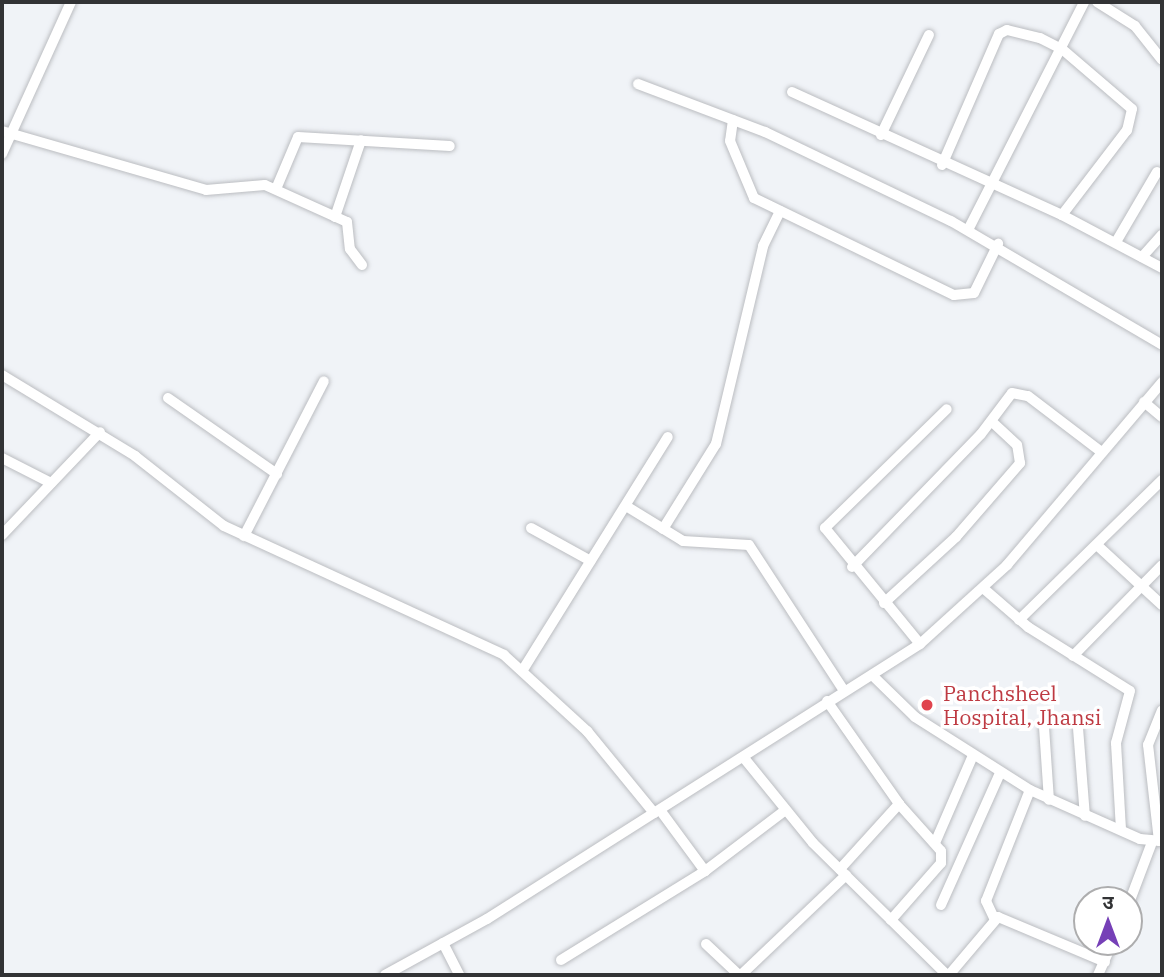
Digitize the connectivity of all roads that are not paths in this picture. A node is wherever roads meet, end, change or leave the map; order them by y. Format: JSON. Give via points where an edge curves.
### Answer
{"nodes":[{"id":1,"x":71,"y":2,"type":"edge"},
{"id":2,"x":1084,"y":2,"type":"edge"},
{"id":3,"x":1097,"y":2,"type":"edge"},
{"id":4,"x":929,"y":35,"type":"dead end"},
{"id":5,"x":1062,"y":49,"type":"junction"},
{"id":6,"x":1162,"y":60,"type":"edge"},
{"id":7,"x":638,"y":85,"type":"dead end"},
{"id":8,"x":792,"y":92,"type":"dead end"},
{"id":9,"x":733,"y":120,"type":"junction"},
{"id":10,"x":2,"y":131,"type":"edge"},
{"id":11,"x":881,"y":135,"type":"junction"},
{"id":12,"x":13,"y":136,"type":"junction"},
{"id":13,"x":361,"y":140,"type":"junction"},
{"id":14,"x":450,"y":146,"type":"dead end"},
{"id":15,"x":2,"y":154,"type":"edge"},
{"id":16,"x":942,"y":165,"type":"junction"},
{"id":17,"x":1157,"y":172,"type":"dead end"},
{"id":18,"x":994,"y":186,"type":"junction"},
{"id":19,"x":276,"y":190,"type":"junction"},
{"id":20,"x":780,"y":211,"type":"junction"},
{"id":21,"x":1062,"y":215,"type":"junction"},
{"id":22,"x":335,"y":216,"type":"junction"},
{"id":23,"x":968,"y":230,"type":"junction"},
{"id":24,"x":1162,"y":235,"type":"edge"},
{"id":25,"x":1116,"y":242,"type":"junction"},
{"id":26,"x":998,"y":244,"type":"junction"},
{"id":27,"x":1142,"y":257,"type":"junction"},
{"id":28,"x":362,"y":265,"type":"dead end"},
{"id":29,"x":1162,"y":268,"type":"edge"},
{"id":30,"x":1162,"y":345,"type":"edge"},
{"id":31,"x":2,"y":375,"type":"edge"},
{"id":32,"x":324,"y":381,"type":"dead end"},
{"id":33,"x":1162,"y":382,"type":"edge"},
{"id":34,"x":168,"y":398,"type":"dead end"},
{"id":35,"x":1144,"y":402,"type":"junction"},
{"id":36,"x":947,"y":409,"type":"dead end"},
{"id":37,"x":1162,"y":417,"type":"edge"},
{"id":38,"x":992,"y":422,"type":"junction"},
{"id":39,"x":100,"y":432,"type":"junction"},
{"id":40,"x":668,"y":437,"type":"dead end"},
{"id":41,"x":1099,"y":450,"type":"junction"},
{"id":42,"x":2,"y":458,"type":"edge"},
{"id":43,"x":277,"y":474,"type":"junction"},
{"id":44,"x":1162,"y":480,"type":"edge"},
{"id":45,"x":51,"y":483,"type":"junction"},
{"id":46,"x":626,"y":506,"type":"junction"},
{"id":47,"x":531,"y":528,"type":"dead end"},
{"id":48,"x":663,"y":529,"type":"junction"},
{"id":49,"x":2,"y":534,"type":"edge"},
{"id":50,"x":244,"y":536,"type":"junction"},
{"id":51,"x":1098,"y":547,"type":"junction"},
{"id":52,"x":591,"y":561,"type":"junction"},
{"id":53,"x":1162,"y":565,"type":"edge"},
{"id":54,"x":852,"y":567,"type":"junction"},
{"id":55,"x":1141,"y":585,"type":"junction"},
{"id":56,"x":983,"y":588,"type":"junction"},
{"id":57,"x":884,"y":603,"type":"junction"},
{"id":58,"x":1162,"y":605,"type":"edge"},
{"id":59,"x":1019,"y":620,"type":"junction"},
{"id":60,"x":919,"y":644,"type":"junction"},
{"id":61,"x":1073,"y":656,"type":"junction"},
{"id":62,"x":524,"y":668,"type":"junction"},
{"id":63,"x":872,"y":675,"type":"junction"},
{"id":64,"x":844,"y":691,"type":"junction"},
{"id":65,"x":827,"y":701,"type":"junction"},
{"id":66,"x":1162,"y":711,"type":"edge"},
{"id":67,"x":1044,"y":727,"type":"dead end"},
{"id":68,"x":1078,"y":728,"type":"dead end"},
{"id":69,"x":973,"y":755,"type":"junction"},
{"id":70,"x":744,"y":758,"type":"junction"},
{"id":71,"x":1000,"y":773,"type":"junction"},
{"id":72,"x":1030,"y":790,"type":"junction"},
{"id":73,"x":1049,"y":800,"type":"junction"},
{"id":74,"x":899,"y":804,"type":"junction"},
{"id":75,"x":784,"y":811,"type":"junction"},
{"id":76,"x":657,"y":812,"type":"junction"},
{"id":77,"x":1085,"y":816,"type":"junction"},
{"id":78,"x":1121,"y":830,"type":"junction"},
{"id":79,"x":1157,"y":841,"type":"edge"},
{"id":80,"x":935,"y":843,"type":"junction"},
{"id":81,"x":705,"y":871,"type":"junction"},
{"id":82,"x":843,"y":872,"type":"junction"},
{"id":83,"x":1136,"y":886,"type":"edge"},
{"id":84,"x":941,"y":905,"type":"dead end"},
{"id":85,"x":994,"y":918,"type":"junction"},
{"id":86,"x":891,"y":920,"type":"junction"},
{"id":87,"x":443,"y":943,"type":"junction"},
{"id":88,"x":706,"y":944,"type":"dead end"},
{"id":89,"x":1107,"y":956,"type":"edge"},
{"id":90,"x":561,"y":961,"type":"dead end"},
{"id":91,"x":1105,"y":962,"type":"junction"},
{"id":92,"x":385,"y":975,"type":"edge"},
{"id":93,"x":460,"y":975,"type":"edge"},
{"id":94,"x":740,"y":975,"type":"edge"},
{"id":95,"x":948,"y":975,"type":"edge"},
{"id":96,"x":1098,"y":975,"type":"edge"}],
"edges":[{"from":1,"to":12,"type":"street"},
{"from":2,"to":5,"type":"street"},
{"from":3,"to":6,"type":"street","via":[[1135,26]]},
{"from":4,"to":11,"type":"street"},
{"from":5,"to":16,"type":"street","via":[[1016,31],[999,34]]},
{"from":5,"to":18,"type":"street"},
{"from":5,"to":21,"type":"street","via":[[1128,99],[1133,121]]},
{"from":7,"to":9,"type":"street"},
{"from":8,"to":11,"type":"street"},
{"from":9,"to":20,"type":"street","via":[[730,141],[746,165],[751,195]]},
{"from":9,"to":23,"type":"street"},
{"from":10,"to":12,"type":"street"},
{"from":11,"to":16,"type":"street"},
{"from":12,"to":15,"type":"street"},
{"from":12,"to":19,"type":"street","via":[[206,190],[257,184]]},
{"from":13,"to":14,"type":"street"},
{"from":13,"to":19,"type":"street","via":[[298,137]]},
{"from":13,"to":22,"type":"street"},
{"from":16,"to":18,"type":"street"},
{"from":17,"to":25,"type":"street"},
{"from":18,"to":21,"type":"street"},
{"from":18,"to":23,"type":"street"},
{"from":19,"to":22,"type":"street"},
{"from":20,"to":26,"type":"street","via":[[961,297],[974,293]]},
{"from":20,"to":48,"type":"street","via":[[763,246],[716,444]]},
{"from":21,"to":25,"type":"street"},
{"from":22,"to":28,"type":"street","via":[[348,223],[350,249]]},
{"from":23,"to":26,"type":"street"},
{"from":24,"to":27,"type":"street"},
{"from":25,"to":27,"type":"street"},
{"from":26,"to":30,"type":"street"},
{"from":27,"to":29,"type":"street"},
{"from":31,"to":39,"type":"street"},
{"from":32,"to":43,"type":"street"},
{"from":33,"to":35,"type":"street"},
{"from":34,"to":43,"type":"street"},
{"from":35,"to":37,"type":"street"},
{"from":35,"to":41,"type":"street"},
{"from":36,"to":54,"type":"street","via":[[825,524]]},
{"from":38,"to":41,"type":"street","via":[[1006,396],[1021,393]]},
{"from":38,"to":54,"type":"street"},
{"from":38,"to":57,"type":"street","via":[[1017,445],[1020,463],[956,537]]},
{"from":39,"to":45,"type":"street"},
{"from":39,"to":50,"type":"street","via":[[210,518]]},
{"from":40,"to":46,"type":"street"},
{"from":41,"to":56,"type":"street"},
{"from":42,"to":45,"type":"street"},
{"from":43,"to":50,"type":"street"},
{"from":44,"to":51,"type":"street"},
{"from":45,"to":49,"type":"street"},
{"from":46,"to":48,"type":"street"},
{"from":46,"to":52,"type":"street"},
{"from":47,"to":52,"type":"street"},
{"from":48,"to":64,"type":"street","via":[[694,545],[736,540],[748,545]]},
{"from":50,"to":62,"type":"street"},
{"from":51,"to":55,"type":"street"},
{"from":51,"to":59,"type":"street"},
{"from":52,"to":62,"type":"street"},
{"from":53,"to":55,"type":"street"},
{"from":54,"to":57,"type":"street"},
{"from":55,"to":58,"type":"street"},
{"from":55,"to":61,"type":"street"},
{"from":56,"to":59,"type":"street"},
{"from":56,"to":60,"type":"street"},
{"from":57,"to":60,"type":"street"},
{"from":59,"to":61,"type":"street"},
{"from":60,"to":63,"type":"street"},
{"from":61,"to":78,"type":"street","via":[[1132,695],[1116,743]]},
{"from":62,"to":76,"type":"street"},
{"from":63,"to":64,"type":"street"},
{"from":63,"to":69,"type":"street","via":[[915,717]]},
{"from":64,"to":65,"type":"street"},
{"from":65,"to":70,"type":"street"},
{"from":65,"to":74,"type":"street"},
{"from":66,"to":79,"type":"street","via":[[1148,745]]},
{"from":67,"to":73,"type":"street"},
{"from":68,"to":77,"type":"street"},
{"from":69,"to":71,"type":"street"},
{"from":69,"to":80,"type":"street"},
{"from":70,"to":75,"type":"street"},
{"from":70,"to":76,"type":"street"},
{"from":71,"to":72,"type":"street"},
{"from":71,"to":84,"type":"street"},
{"from":72,"to":73,"type":"street"},
{"from":72,"to":85,"type":"street","via":[[986,901]]},
{"from":73,"to":77,"type":"street"},
{"from":74,"to":80,"type":"street"},
{"from":74,"to":82,"type":"street"},
{"from":75,"to":81,"type":"street"},
{"from":75,"to":82,"type":"street"},
{"from":76,"to":81,"type":"street"},
{"from":76,"to":87,"type":"street"},
{"from":77,"to":78,"type":"street"},
{"from":78,"to":79,"type":"street"},
{"from":79,"to":83,"type":"street"},
{"from":80,"to":86,"type":"street","via":[[941,863]]},
{"from":81,"to":90,"type":"street"},
{"from":82,"to":86,"type":"street"},
{"from":82,"to":94,"type":"street"},
{"from":85,"to":91,"type":"street"},
{"from":85,"to":95,"type":"street"},
{"from":86,"to":95,"type":"street"},
{"from":87,"to":92,"type":"street"},
{"from":87,"to":93,"type":"street"},
{"from":88,"to":94,"type":"street"},
{"from":89,"to":91,"type":"street"},
{"from":91,"to":96,"type":"street"}]}
